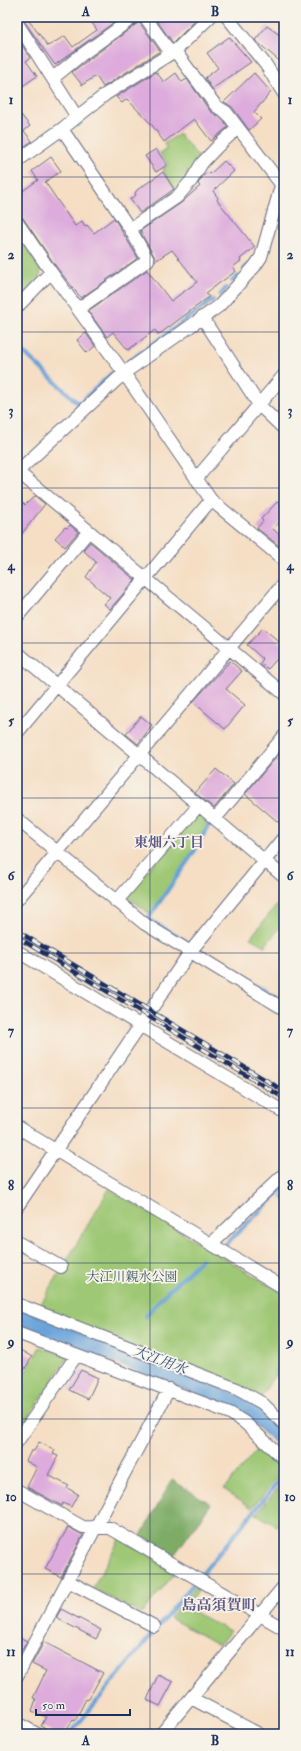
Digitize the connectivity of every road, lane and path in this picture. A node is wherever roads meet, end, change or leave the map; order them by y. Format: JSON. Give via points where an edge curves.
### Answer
{"nodes":[{"id":1,"x":134,"y":17,"type":"edge"},
{"id":2,"x":145,"y":17,"type":"edge"},
{"id":3,"x":210,"y":17,"type":"edge"},
{"id":4,"x":227,"y":17,"type":"edge"},
{"id":5,"x":17,"y":23,"type":"edge"},
{"id":6,"x":173,"y":52,"type":"junction"},
{"id":7,"x":53,"y":78,"type":"junction"},
{"id":8,"x":284,"y":94,"type":"edge"},
{"id":9,"x":77,"y":116,"type":"junction"},
{"id":10,"x":62,"y":128,"type":"junction"},
{"id":11,"x":238,"y":128,"type":"junction"},
{"id":12,"x":17,"y":161,"type":"edge"},
{"id":13,"x":283,"y":182,"type":"edge"},
{"id":14,"x":17,"y":222,"type":"edge"},
{"id":15,"x":130,"y":229,"type":"junction"},
{"id":16,"x":50,"y":272,"type":"junction"},
{"id":17,"x":17,"y":307,"type":"edge"},
{"id":18,"x":78,"y":309,"type":"junction"},
{"id":19,"x":202,"y":317,"type":"junction"},
{"id":20,"x":124,"y":372,"type":"junction"},
{"id":21,"x":284,"y":375,"type":"edge"},
{"id":22,"x":259,"y":405,"type":"junction"},
{"id":23,"x":284,"y":429,"type":"edge"},
{"id":24,"x":17,"y":471,"type":"edge"},
{"id":25,"x":196,"y":479,"type":"junction"},
{"id":26,"x":211,"y":500,"type":"junction"},
{"id":27,"x":89,"y":531,"type":"junction"},
{"id":28,"x":284,"y":560,"type":"edge"},
{"id":29,"x":146,"y":579,"type":"junction"},
{"id":30,"x":284,"y":583,"type":"edge"},
{"id":31,"x":17,"y":617,"type":"edge"},
{"id":32,"x":229,"y":648,"type":"junction"},
{"id":33,"x":17,"y":652,"type":"edge"},
{"id":34,"x":57,"y":686,"type":"junction"},
{"id":35,"x":284,"y":694,"type":"edge"},
{"id":36,"x":17,"y":733,"type":"edge"},
{"id":37,"x":284,"y":736,"type":"edge"},
{"id":38,"x":139,"y":755,"type":"junction"},
{"id":39,"x":199,"y":805,"type":"junction"},
{"id":40,"x":17,"y":819,"type":"edge"},
{"id":41,"x":215,"y":819,"type":"junction"},
{"id":42,"x":284,"y":837,"type":"edge"},
{"id":43,"x":57,"y":852,"type":"junction"},
{"id":44,"x":265,"y":860,"type":"junction"},
{"id":45,"x":284,"y":877,"type":"edge"},
{"id":46,"x":17,"y":900,"type":"edge"},
{"id":47,"x":116,"y":902,"type":"junction"},
{"id":48,"x":17,"y":951,"type":"edge"},
{"id":49,"x":190,"y":952,"type":"junction"},
{"id":50,"x":284,"y":1008,"type":"edge"},
{"id":51,"x":139,"y":1025,"type":"junction"},
{"id":52,"x":284,"y":1112,"type":"edge"},
{"id":53,"x":17,"y":1127,"type":"edge"},
{"id":54,"x":56,"y":1150,"type":"junction"},
{"id":55,"x":284,"y":1174,"type":"edge"},
{"id":56,"x":17,"y":1207,"type":"edge"},
{"id":57,"x":17,"y":1242,"type":"edge"},
{"id":58,"x":211,"y":1244,"type":"junction"},
{"id":59,"x":61,"y":1267,"type":"dead end"},
{"id":60,"x":284,"y":1288,"type":"edge"},
{"id":61,"x":17,"y":1304,"type":"edge"},
{"id":62,"x":17,"y":1333,"type":"edge"},
{"id":63,"x":76,"y":1356,"type":"junction"},
{"id":64,"x":169,"y":1390,"type":"junction"},
{"id":65,"x":284,"y":1424,"type":"edge"},
{"id":66,"x":17,"y":1442,"type":"edge"},
{"id":67,"x":284,"y":1459,"type":"edge"},
{"id":68,"x":17,"y":1490,"type":"edge"},
{"id":69,"x":97,"y":1526,"type":"junction"},
{"id":70,"x":68,"y":1581,"type":"junction"},
{"id":71,"x":284,"y":1586,"type":"edge"},
{"id":72,"x":258,"y":1616,"type":"junction"},
{"id":73,"x":154,"y":1626,"type":"dead end"},
{"id":74,"x":284,"y":1629,"type":"edge"},
{"id":75,"x":17,"y":1676,"type":"edge"},
{"id":76,"x":191,"y":1698,"type":"junction"},
{"id":77,"x":17,"y":1723,"type":"edge"},
{"id":78,"x":37,"y":1734,"type":"edge"},
{"id":79,"x":161,"y":1734,"type":"edge"},
{"id":80,"x":259,"y":1734,"type":"edge"}],
"edges":[{"from":1,"to":7,"type":"street"},
{"from":2,"to":6,"type":"street"},
{"from":3,"to":6,"type":"street"},
{"from":4,"to":8,"type":"street","via":[[266,65]]},
{"from":5,"to":7,"type":"street"},
{"from":6,"to":9,"type":"street","via":[[106,94]]},
{"from":6,"to":11,"type":"street","via":[[216,106],[226,112]]},
{"from":7,"to":9,"type":"street"},
{"from":9,"to":10,"type":"street"},
{"from":10,"to":12,"type":"street"},
{"from":10,"to":15,"type":"street"},
{"from":11,"to":13,"type":"street"},
{"from":11,"to":15,"type":"street","via":[[202,163],[177,197]]},
{"from":13,"to":19,"type":"street","via":[[261,257],[219,306]]},
{"from":14,"to":16,"type":"street"},
{"from":15,"to":18,"type":"street","via":[[148,260]]},
{"from":16,"to":17,"type":"street"},
{"from":16,"to":18,"type":"street"},
{"from":18,"to":20,"type":"street"},
{"from":19,"to":20,"type":"street"},
{"from":19,"to":22,"type":"street"},
{"from":20,"to":24,"type":"street"},
{"from":20,"to":25,"type":"street"},
{"from":21,"to":22,"type":"street"},
{"from":22,"to":23,"type":"street"},
{"from":22,"to":25,"type":"street"},
{"from":24,"to":27,"type":"street"},
{"from":25,"to":26,"type":"street"},
{"from":26,"to":28,"type":"street"},
{"from":26,"to":29,"type":"street"},
{"from":27,"to":29,"type":"street"},
{"from":27,"to":31,"type":"street"},
{"from":29,"to":32,"type":"street"},
{"from":29,"to":34,"type":"street"},
{"from":30,"to":32,"type":"street"},
{"from":32,"to":35,"type":"street"},
{"from":32,"to":38,"type":"street"},
{"from":33,"to":34,"type":"street"},
{"from":34,"to":36,"type":"street"},
{"from":34,"to":38,"type":"street"},
{"from":37,"to":41,"type":"street"},
{"from":38,"to":39,"type":"street"},
{"from":38,"to":43,"type":"street"},
{"from":39,"to":41,"type":"street"},
{"from":39,"to":47,"type":"street"},
{"from":40,"to":43,"type":"street"},
{"from":41,"to":44,"type":"street"},
{"from":42,"to":44,"type":"street"},
{"from":43,"to":46,"type":"street"},
{"from":43,"to":47,"type":"street"},
{"from":44,"to":45,"type":"street"},
{"from":44,"to":49,"type":"street"},
{"from":47,"to":49,"type":"street"},
{"from":48,"to":51,"type":"street"},
{"from":49,"to":50,"type":"street"},
{"from":49,"to":51,"type":"street"},
{"from":51,"to":52,"type":"street"},
{"from":51,"to":54,"type":"street"},
{"from":53,"to":54,"type":"street"},
{"from":54,"to":56,"type":"street"},
{"from":54,"to":58,"type":"street"},
{"from":55,"to":58,"type":"street"},
{"from":57,"to":59,"type":"street"},
{"from":58,"to":60,"type":"street"},
{"from":61,"to":65,"type":"street","via":[[237,1389],[262,1403]]},
{"from":62,"to":63,"type":"street"},
{"from":63,"to":64,"type":"street"},
{"from":63,"to":66,"type":"street"},
{"from":64,"to":67,"type":"street","via":[[230,1413],[244,1422]]},
{"from":64,"to":69,"type":"street"},
{"from":68,"to":69,"type":"street","via":[[83,1527]]},
{"from":69,"to":70,"type":"street"},
{"from":69,"to":72,"type":"street","via":[[110,1528]]},
{"from":70,"to":73,"type":"street"},
{"from":70,"to":75,"type":"street"},
{"from":71,"to":72,"type":"street"},
{"from":72,"to":74,"type":"street"},
{"from":72,"to":76,"type":"street"},
{"from":76,"to":79,"type":"street"},
{"from":76,"to":80,"type":"street"},
{"from":77,"to":78,"type":"street"}]}
